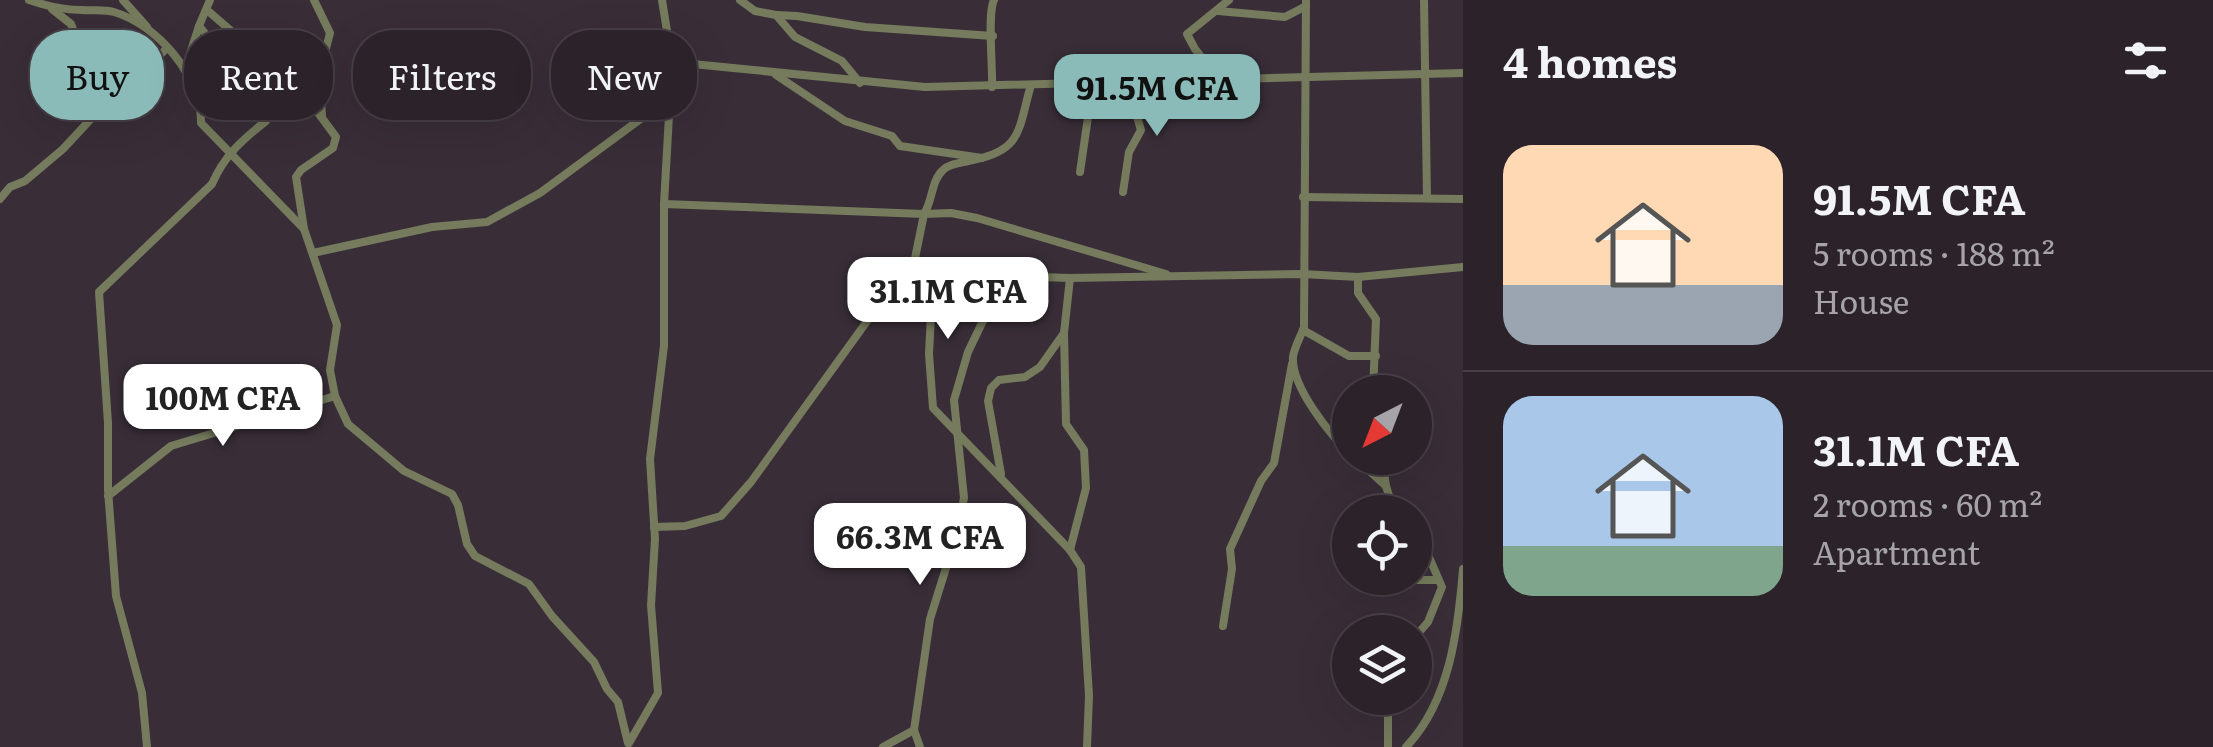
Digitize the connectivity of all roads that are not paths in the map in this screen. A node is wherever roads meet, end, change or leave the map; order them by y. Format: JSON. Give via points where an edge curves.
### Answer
{"nodes":[{"id":1,"x":29,"y":0,"type":"edge"},
{"id":2,"x":123,"y":0,"type":"edge"},
{"id":3,"x":314,"y":0,"type":"edge"},
{"id":4,"x":662,"y":0,"type":"edge"},
{"id":5,"x":740,"y":0,"type":"edge"},
{"id":6,"x":994,"y":0,"type":"edge"},
{"id":7,"x":1230,"y":0,"type":"edge"},
{"id":8,"x":1424,"y":0,"type":"edge"},
{"id":9,"x":1306,"y":3,"type":"edge"},
{"id":10,"x":209,"y":5,"type":"edge"},
{"id":11,"x":49,"y":8,"type":"junction"},
{"id":12,"x":1218,"y":11,"type":"junction"},
{"id":13,"x":776,"y":16,"type":"junction"},
{"id":14,"x":199,"y":26,"type":"junction"},
{"id":15,"x":73,"y":30,"type":"edge"},
{"id":16,"x":145,"y":30,"type":"edge"},
{"id":17,"x":149,"y":30,"type":"edge"},
{"id":18,"x":198,"y":30,"type":"edge"},
{"id":19,"x":236,"y":30,"type":"edge"},
{"id":20,"x":329,"y":30,"type":"edge"},
{"id":21,"x":667,"y":30,"type":"edge"},
{"id":22,"x":993,"y":36,"type":"junction"},
{"id":23,"x":164,"y":45,"type":"edge"},
{"id":24,"x":167,"y":48,"type":"junction"},
{"id":25,"x":164,"y":51,"type":"edge"},
{"id":26,"x":697,"y":65,"type":"edge"},
{"id":27,"x":184,"y":68,"type":"edge"},
{"id":28,"x":772,"y":73,"type":"junction"},
{"id":29,"x":1463,"y":73,"type":"edge"},
{"id":30,"x":1425,"y":74,"type":"junction"},
{"id":31,"x":1306,"y":77,"type":"junction"},
{"id":32,"x":1219,"y":79,"type":"junction"},
{"id":33,"x":1136,"y":82,"type":"junction"},
{"id":34,"x":860,"y":83,"type":"junction"},
{"id":35,"x":1092,"y":84,"type":"junction"},
{"id":36,"x":1031,"y":85,"type":"junction"},
{"id":37,"x":992,"y":87,"type":"junction"},
{"id":38,"x":90,"y":120,"type":"edge"},
{"id":39,"x":201,"y":120,"type":"edge"},
{"id":40,"x":323,"y":120,"type":"edge"},
{"id":41,"x":640,"y":120,"type":"edge"},
{"id":42,"x":669,"y":120,"type":"edge"},
{"id":43,"x":229,"y":154,"type":"junction"},
{"id":44,"x":982,"y":158,"type":"junction"},
{"id":45,"x":1080,"y":172,"type":"dead end"},
{"id":46,"x":5,"y":186,"type":"edge"},
{"id":47,"x":1124,"y":192,"type":"dead end"},
{"id":48,"x":1303,"y":198,"type":"junction"},
{"id":49,"x":1426,"y":198,"type":"junction"},
{"id":50,"x":1463,"y":198,"type":"edge"},
{"id":51,"x":0,"y":199,"type":"edge"},
{"id":52,"x":664,"y":204,"type":"junction"},
{"id":53,"x":924,"y":214,"type":"junction"},
{"id":54,"x":304,"y":229,"type":"junction"},
{"id":55,"x":313,"y":253,"type":"junction"},
{"id":56,"x":1463,"y":267,"type":"edge"},
{"id":57,"x":912,"y":273,"type":"junction"},
{"id":58,"x":1302,"y":274,"type":"junction"},
{"id":59,"x":990,"y":276,"type":"junction"},
{"id":60,"x":1174,"y":276,"type":"junction"},
{"id":61,"x":1070,"y":278,"type":"junction"},
{"id":62,"x":1358,"y":278,"type":"junction"},
{"id":63,"x":1302,"y":330,"type":"junction"},
{"id":64,"x":1064,"y":333,"type":"junction"},
{"id":65,"x":1376,"y":356,"type":"junction"},
{"id":66,"x":1293,"y":358,"type":"junction"},
{"id":67,"x":1374,"y":375,"type":"edge"},
{"id":68,"x":335,"y":396,"type":"junction"},
{"id":69,"x":956,"y":430,"type":"junction"},
{"id":70,"x":1332,"y":436,"type":"edge"},
{"id":71,"x":1374,"y":475,"type":"edge"},
{"id":72,"x":1384,"y":475,"type":"edge"},
{"id":73,"x":1001,"y":476,"type":"junction"},
{"id":74,"x":1386,"y":486,"type":"junction"},
{"id":75,"x":1389,"y":495,"type":"edge"},
{"id":76,"x":108,"y":496,"type":"junction"},
{"id":77,"x":654,"y":527,"type":"junction"},
{"id":78,"x":1070,"y":550,"type":"junction"},
{"id":79,"x":1432,"y":568,"type":"edge"},
{"id":80,"x":1463,"y":569,"type":"edge"},
{"id":81,"x":1463,"y":578,"type":"edge"},
{"id":82,"x":1432,"y":583,"type":"edge"},
{"id":83,"x":1441,"y":583,"type":"junction"},
{"id":84,"x":1430,"y":615,"type":"edge"},
{"id":85,"x":1223,"y":626,"type":"dead end"},
{"id":86,"x":1388,"y":715,"type":"edge"},
{"id":87,"x":914,"y":730,"type":"junction"},
{"id":88,"x":628,"y":745,"type":"edge"},
{"id":89,"x":147,"y":747,"type":"edge"},
{"id":90,"x":883,"y":747,"type":"edge"},
{"id":91,"x":920,"y":747,"type":"edge"},
{"id":92,"x":1087,"y":747,"type":"edge"},
{"id":93,"x":1388,"y":747,"type":"edge"},
{"id":94,"x":1406,"y":747,"type":"edge"}],
"edges":[{"from":1,"to":11,"type":"street"},
{"from":2,"to":17,"type":"street"},
{"from":3,"to":20,"type":"street"},
{"from":4,"to":21,"type":"street"},
{"from":5,"to":13,"type":"street"},
{"from":6,"to":22,"type":"street","via":[[988,11]]},
{"from":7,"to":12,"type":"street"},
{"from":8,"to":30,"type":"street"},
{"from":9,"to":12,"type":"street","via":[[1286,17]]},
{"from":9,"to":31,"type":"street"},
{"from":10,"to":14,"type":"street"},
{"from":10,"to":19,"type":"street"},
{"from":11,"to":15,"type":"street"},
{"from":11,"to":16,"type":"street","via":[[114,12]]},
{"from":12,"to":32,"type":"street","via":[[1187,34]]},
{"from":13,"to":22,"type":"street"},
{"from":13,"to":34,"type":"street","via":[[795,37],[842,61]]},
{"from":14,"to":18,"type":"street"},
{"from":14,"to":43,"type":"street","via":[[252,91],[266,121]]},
{"from":22,"to":37,"type":"street"},
{"from":23,"to":24,"type":"street"},
{"from":24,"to":25,"type":"street"},
{"from":24,"to":27,"type":"street"},
{"from":26,"to":28,"type":"street"},
{"from":28,"to":34,"type":"street"},
{"from":28,"to":44,"type":"street","via":[[900,146]]},
{"from":29,"to":30,"type":"street"},
{"from":30,"to":31,"type":"street"},
{"from":30,"to":49,"type":"street"},
{"from":31,"to":32,"type":"street"},
{"from":31,"to":48,"type":"street"},
{"from":32,"to":33,"type":"street"},
{"from":33,"to":35,"type":"street"},
{"from":33,"to":47,"type":"street","via":[[1140,130],[1129,152]]},
{"from":34,"to":37,"type":"street"},
{"from":35,"to":36,"type":"street"},
{"from":35,"to":45,"type":"street"},
{"from":36,"to":37,"type":"street"},
{"from":36,"to":44,"type":"street","via":[[1016,138],[1002,153]]},
{"from":38,"to":46,"type":"street","via":[[25,181]]},
{"from":39,"to":43,"type":"street"},
{"from":40,"to":54,"type":"street","via":[[336,137],[333,148],[300,170],[294,182]]},
{"from":41,"to":55,"type":"street","via":[[488,222],[432,226]]},
{"from":42,"to":52,"type":"street"},
{"from":43,"to":54,"type":"street"},
{"from":43,"to":76,"type":"street","via":[[212,184],[99,292]]},
{"from":44,"to":53,"type":"street","via":[[946,166]]},
{"from":46,"to":51,"type":"street"},
{"from":48,"to":49,"type":"street"},
{"from":48,"to":58,"type":"street"},
{"from":49,"to":50,"type":"street"},
{"from":52,"to":53,"type":"street"},
{"from":52,"to":77,"type":"street","via":[[664,346],[650,459]]},
{"from":53,"to":57,"type":"street"},
{"from":53,"to":60,"type":"street","via":[[978,218]]},
{"from":54,"to":55,"type":"street"},
{"from":55,"to":68,"type":"street","via":[[337,325],[330,370]]},
{"from":56,"to":62,"type":"street"},
{"from":57,"to":59,"type":"street"},
{"from":57,"to":69,"type":"street","via":[[931,314],[933,408]]},
{"from":57,"to":77,"type":"street","via":[[878,306],[721,516]]},
{"from":58,"to":60,"type":"street"},
{"from":58,"to":62,"type":"street"},
{"from":58,"to":63,"type":"street"},
{"from":59,"to":61,"type":"street"},
{"from":59,"to":69,"type":"street","via":[[994,298],[954,400]]},
{"from":60,"to":61,"type":"street"},
{"from":61,"to":64,"type":"street"},
{"from":62,"to":65,"type":"street","via":[[1358,293],[1376,319]]},
{"from":63,"to":65,"type":"street","via":[[1349,356]]},
{"from":63,"to":66,"type":"street"},
{"from":64,"to":73,"type":"street","via":[[1040,367],[990,388]]},
{"from":64,"to":78,"type":"street","via":[[1066,424],[1084,450],[1086,488]]},
{"from":65,"to":67,"type":"street"},
{"from":66,"to":70,"type":"street"},
{"from":66,"to":85,"type":"street","via":[[1274,463],[1230,549]]},
{"from":68,"to":76,"type":"street","via":[[171,446]]},
{"from":68,"to":88,"type":"street","via":[[348,424],[390,460],[452,494],[476,556],[529,584],[594,662],[618,702]]},
{"from":69,"to":73,"type":"street"},
{"from":69,"to":87,"type":"street","via":[[964,498],[930,619]]},
{"from":71,"to":74,"type":"street"},
{"from":72,"to":74,"type":"street"},
{"from":73,"to":78,"type":"street"},
{"from":74,"to":75,"type":"street"},
{"from":76,"to":89,"type":"street","via":[[116,596],[142,693]]},
{"from":77,"to":88,"type":"street","via":[[650,605],[658,693]]},
{"from":78,"to":92,"type":"street","via":[[1084,579]]},
{"from":79,"to":83,"type":"street"},
{"from":80,"to":81,"type":"street"},
{"from":81,"to":83,"type":"street"},
{"from":81,"to":94,"type":"street","via":[[1440,694]]},
{"from":82,"to":83,"type":"street"},
{"from":83,"to":84,"type":"street"},
{"from":86,"to":93,"type":"street"},
{"from":87,"to":90,"type":"street"},
{"from":87,"to":91,"type":"street"}]}
